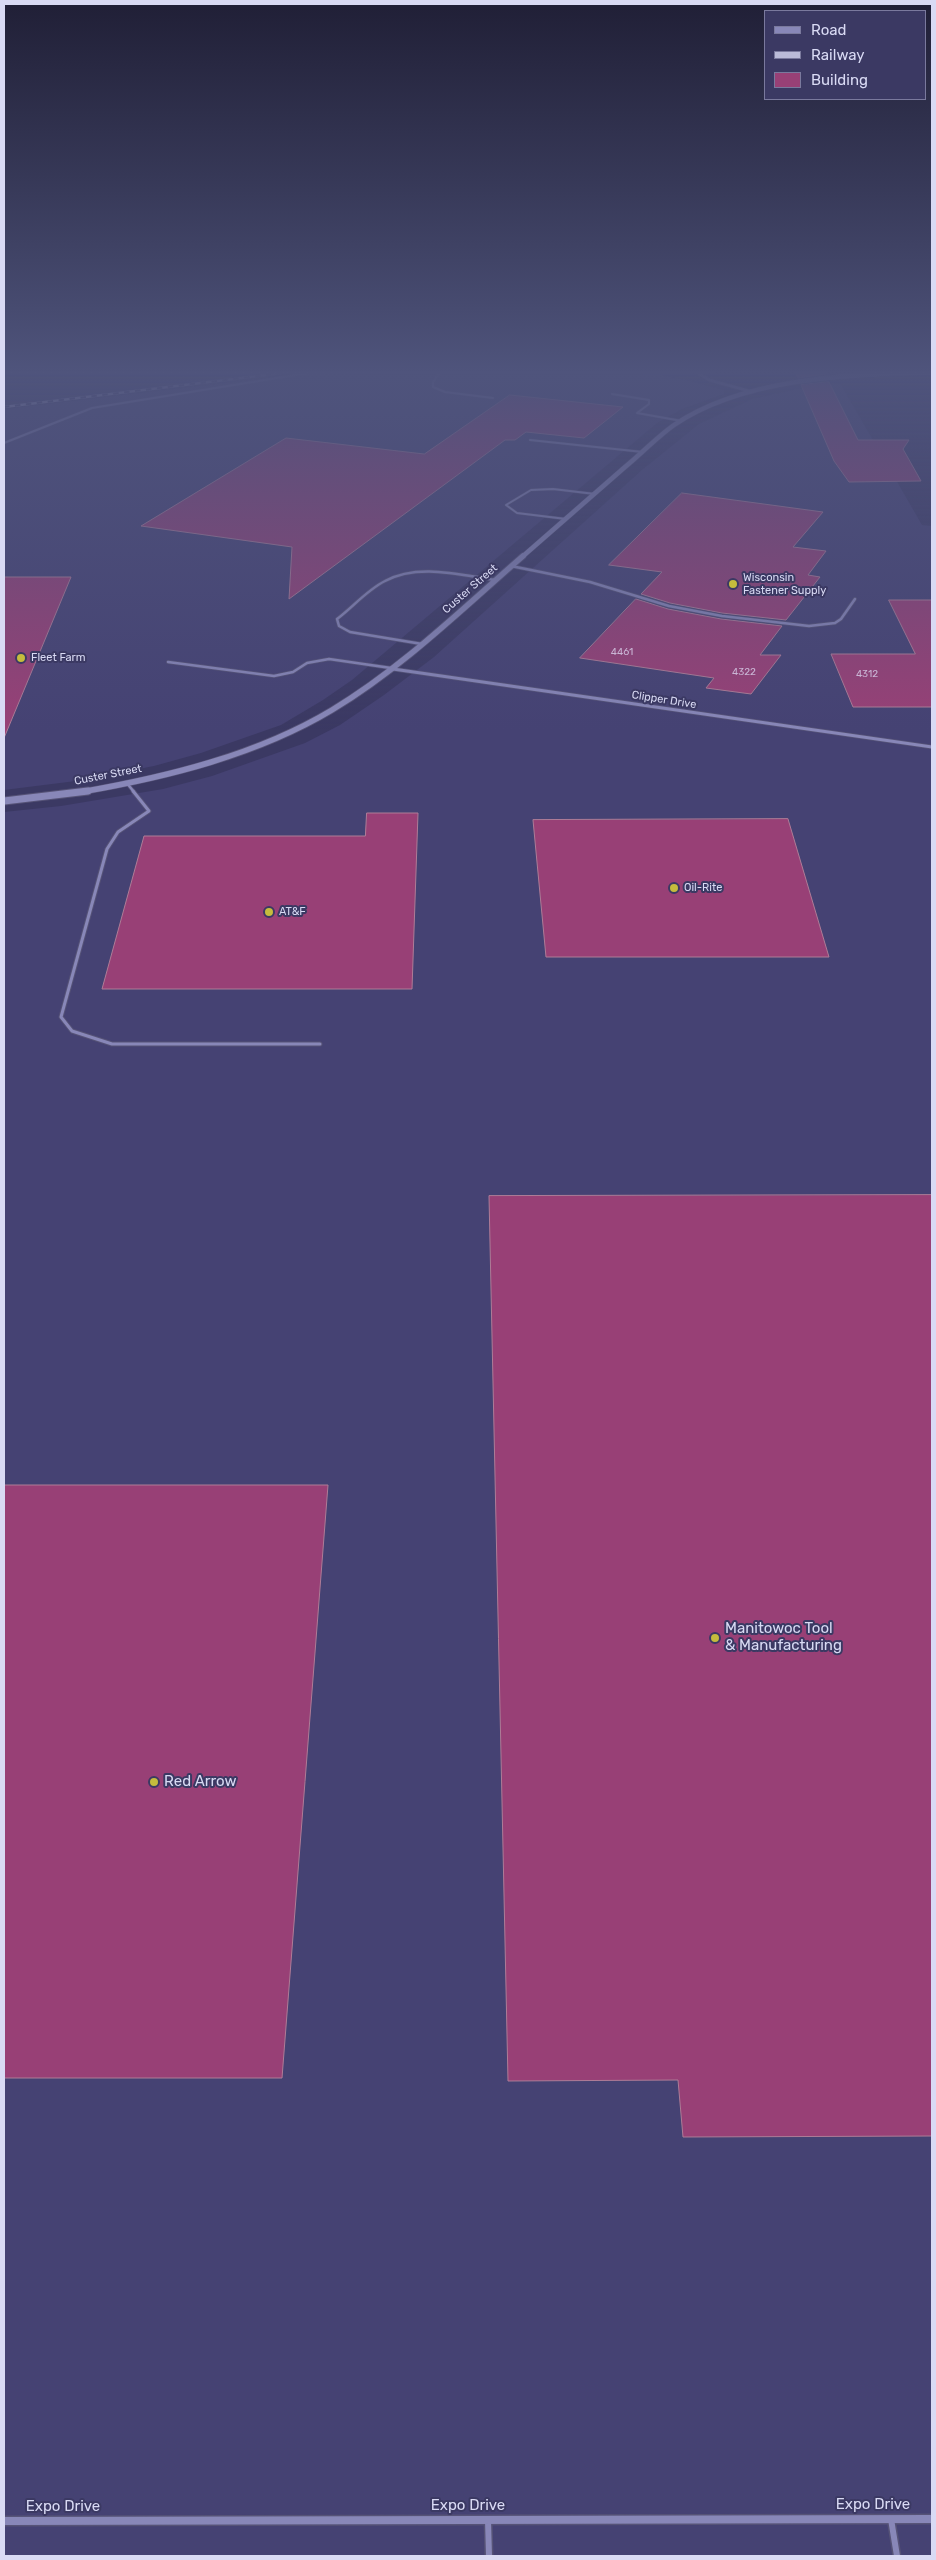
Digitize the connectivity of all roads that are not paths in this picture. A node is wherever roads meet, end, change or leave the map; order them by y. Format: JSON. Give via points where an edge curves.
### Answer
{"nodes":[{"id":1,"x":530,"y":490,"type":"edge"},
{"id":2,"x":565,"y":490,"type":"edge"},
{"id":3,"x":599,"y":490,"type":"edge"},
{"id":4,"x":595,"y":494,"type":"junction"},
{"id":5,"x":566,"y":519,"type":"junction"},
{"id":6,"x":511,"y":566,"type":"junction"},
{"id":7,"x":495,"y":580,"type":"junction"},
{"id":8,"x":854,"y":599,"type":"dead end"},
{"id":9,"x":422,"y":644,"type":"junction"},
{"id":10,"x":168,"y":662,"type":"dead end"},
{"id":11,"x":393,"y":669,"type":"junction"},
{"id":12,"x":932,"y":748,"type":"edge"},
{"id":13,"x":126,"y":782,"type":"junction"},
{"id":14,"x":4,"y":801,"type":"edge"},
{"id":15,"x":320,"y":1044,"type":"dead end"},
{"id":16,"x":891,"y":2519,"type":"junction"},
{"id":17,"x":932,"y":2519,"type":"edge"},
{"id":18,"x":488,"y":2520,"type":"junction"},
{"id":19,"x":4,"y":2521,"type":"edge"},
{"id":20,"x":489,"y":2556,"type":"edge"},
{"id":21,"x":897,"y":2556,"type":"edge"}],
"edges":[{"from":1,"to":5,"type":"lane","via":[[506,505],[517,513]]},
{"from":2,"to":4,"type":"lane"},
{"from":3,"to":4,"type":"street","name":"Custer Street"},
{"from":4,"to":5,"type":"street","name":"Custer Street"},
{"from":5,"to":6,"type":"street","name":"Custer Street"},
{"from":6,"to":7,"type":"street","name":"Custer Street"},
{"from":6,"to":8,"type":"lane","via":[[590,582],[668,606],[809,626],[835,623]]},
{"from":7,"to":9,"type":"street","name":"Custer Street"},
{"from":7,"to":9,"type":"lane","via":[[430,571],[401,574],[386,580],[337,619],[339,626],[350,632]]},
{"from":9,"to":11,"type":"street","name":"Custer Street"},
{"from":10,"to":11,"type":"lane","via":[[274,676],[293,672],[308,663],[329,660]]},
{"from":11,"to":12,"type":"street","name":"Clipper Drive"},
{"from":11,"to":13,"type":"street","name":"Custer Street","via":[[312,722],[248,750]]},
{"from":13,"to":14,"type":"street","name":"Custer Street"},
{"from":13,"to":15,"type":"lane","via":[[150,811],[118,832],[107,849],[61,1017],[72,1031],[112,1044]]},
{"from":16,"to":17,"type":"street","name":"Expo Drive"},
{"from":16,"to":18,"type":"street","name":"Expo Drive"},
{"from":16,"to":21,"type":"lane"},
{"from":18,"to":19,"type":"street","name":"Expo Drive"},
{"from":18,"to":20,"type":"lane"}]}
